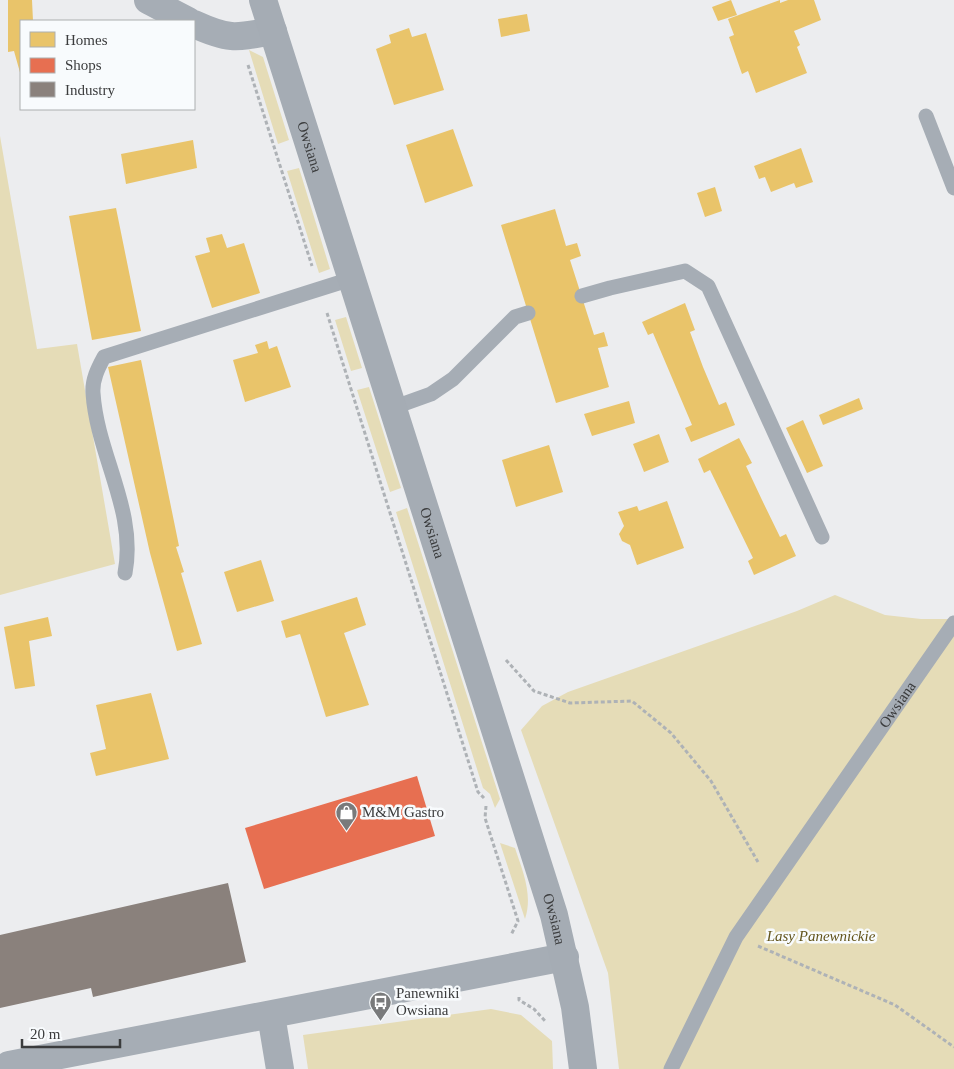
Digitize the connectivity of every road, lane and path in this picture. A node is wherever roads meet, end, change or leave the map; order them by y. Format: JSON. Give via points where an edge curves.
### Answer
{"nodes":[{"id":1,"x":148,"y":0,"type":"edge"},
{"id":2,"x":263,"y":0,"type":"edge"},
{"id":3,"x":186,"y":20,"type":"edge"},
{"id":4,"x":195,"y":24,"type":"edge"},
{"id":5,"x":272,"y":31,"type":"junction"},
{"id":6,"x":239,"y":38,"type":"junction"},
{"id":7,"x":926,"y":116,"type":"dead end"},
{"id":8,"x":954,"y":188,"type":"edge"},
{"id":9,"x":351,"y":278,"type":"junction"},
{"id":10,"x":319,"y":288,"type":"junction"},
{"id":11,"x":582,"y":296,"type":"dead end"},
{"id":12,"x":528,"y":313,"type":"dead end"},
{"id":13,"x":392,"y":408,"type":"junction"},
{"id":14,"x":822,"y":537,"type":"dead end"},
{"id":15,"x":125,"y":573,"type":"dead end"},
{"id":16,"x":954,"y":623,"type":"edge"},
{"id":17,"x":506,"y":658,"type":"dead end"},
{"id":18,"x":772,"y":886,"type":"junction"},
{"id":19,"x":736,"y":937,"type":"junction"},
{"id":20,"x":509,"y":938,"type":"dead end"},
{"id":21,"x":565,"y":957,"type":"junction"},
{"id":22,"x":271,"y":1015,"type":"junction"},
{"id":23,"x":954,"y":1047,"type":"edge"},
{"id":24,"x":6,"y":1067,"type":"edge"},
{"id":25,"x":280,"y":1069,"type":"edge"},
{"id":26,"x":583,"y":1069,"type":"edge"},
{"id":27,"x":671,"y":1069,"type":"edge"}],
"edges":[{"from":1,"to":3,"type":"street"},
{"from":2,"to":5,"type":"street","name":"Owsiana"},
{"from":4,"to":6,"type":"street","via":[[221,36]]},
{"from":5,"to":6,"type":"street"},
{"from":5,"to":9,"type":"street","name":"Owsiana"},
{"from":6,"to":10,"type":"path"},
{"from":7,"to":8,"type":"lane"},
{"from":9,"to":10,"type":"lane"},
{"from":9,"to":13,"type":"street","name":"Owsiana"},
{"from":10,"to":15,"type":"lane","via":[[104,357],[95,373],[92,392],[126,519]]},
{"from":10,"to":20,"type":"path","via":[[475,783],[486,804],[485,818],[518,921]]},
{"from":11,"to":14,"type":"lane","via":[[685,271],[708,286]]},
{"from":12,"to":13,"type":"lane","via":[[515,317],[453,379],[431,394]]},
{"from":13,"to":21,"type":"street","name":"Owsiana"},
{"from":16,"to":18,"type":"lane","name":"Owsiana"},
{"from":17,"to":18,"type":"path","via":[[534,691],[570,703],[632,701],[671,733],[711,781]]},
{"from":18,"to":19,"type":"lane","name":"Owsiana"},
{"from":19,"to":23,"type":"path","via":[[895,1006]]},
{"from":19,"to":27,"type":"lane","name":"Owsiana"},
{"from":21,"to":22,"type":"street"},
{"from":21,"to":26,"type":"street","name":"Owsiana","via":[[576,1006]]},
{"from":22,"to":24,"type":"street"},
{"from":22,"to":25,"type":"street"}]}
